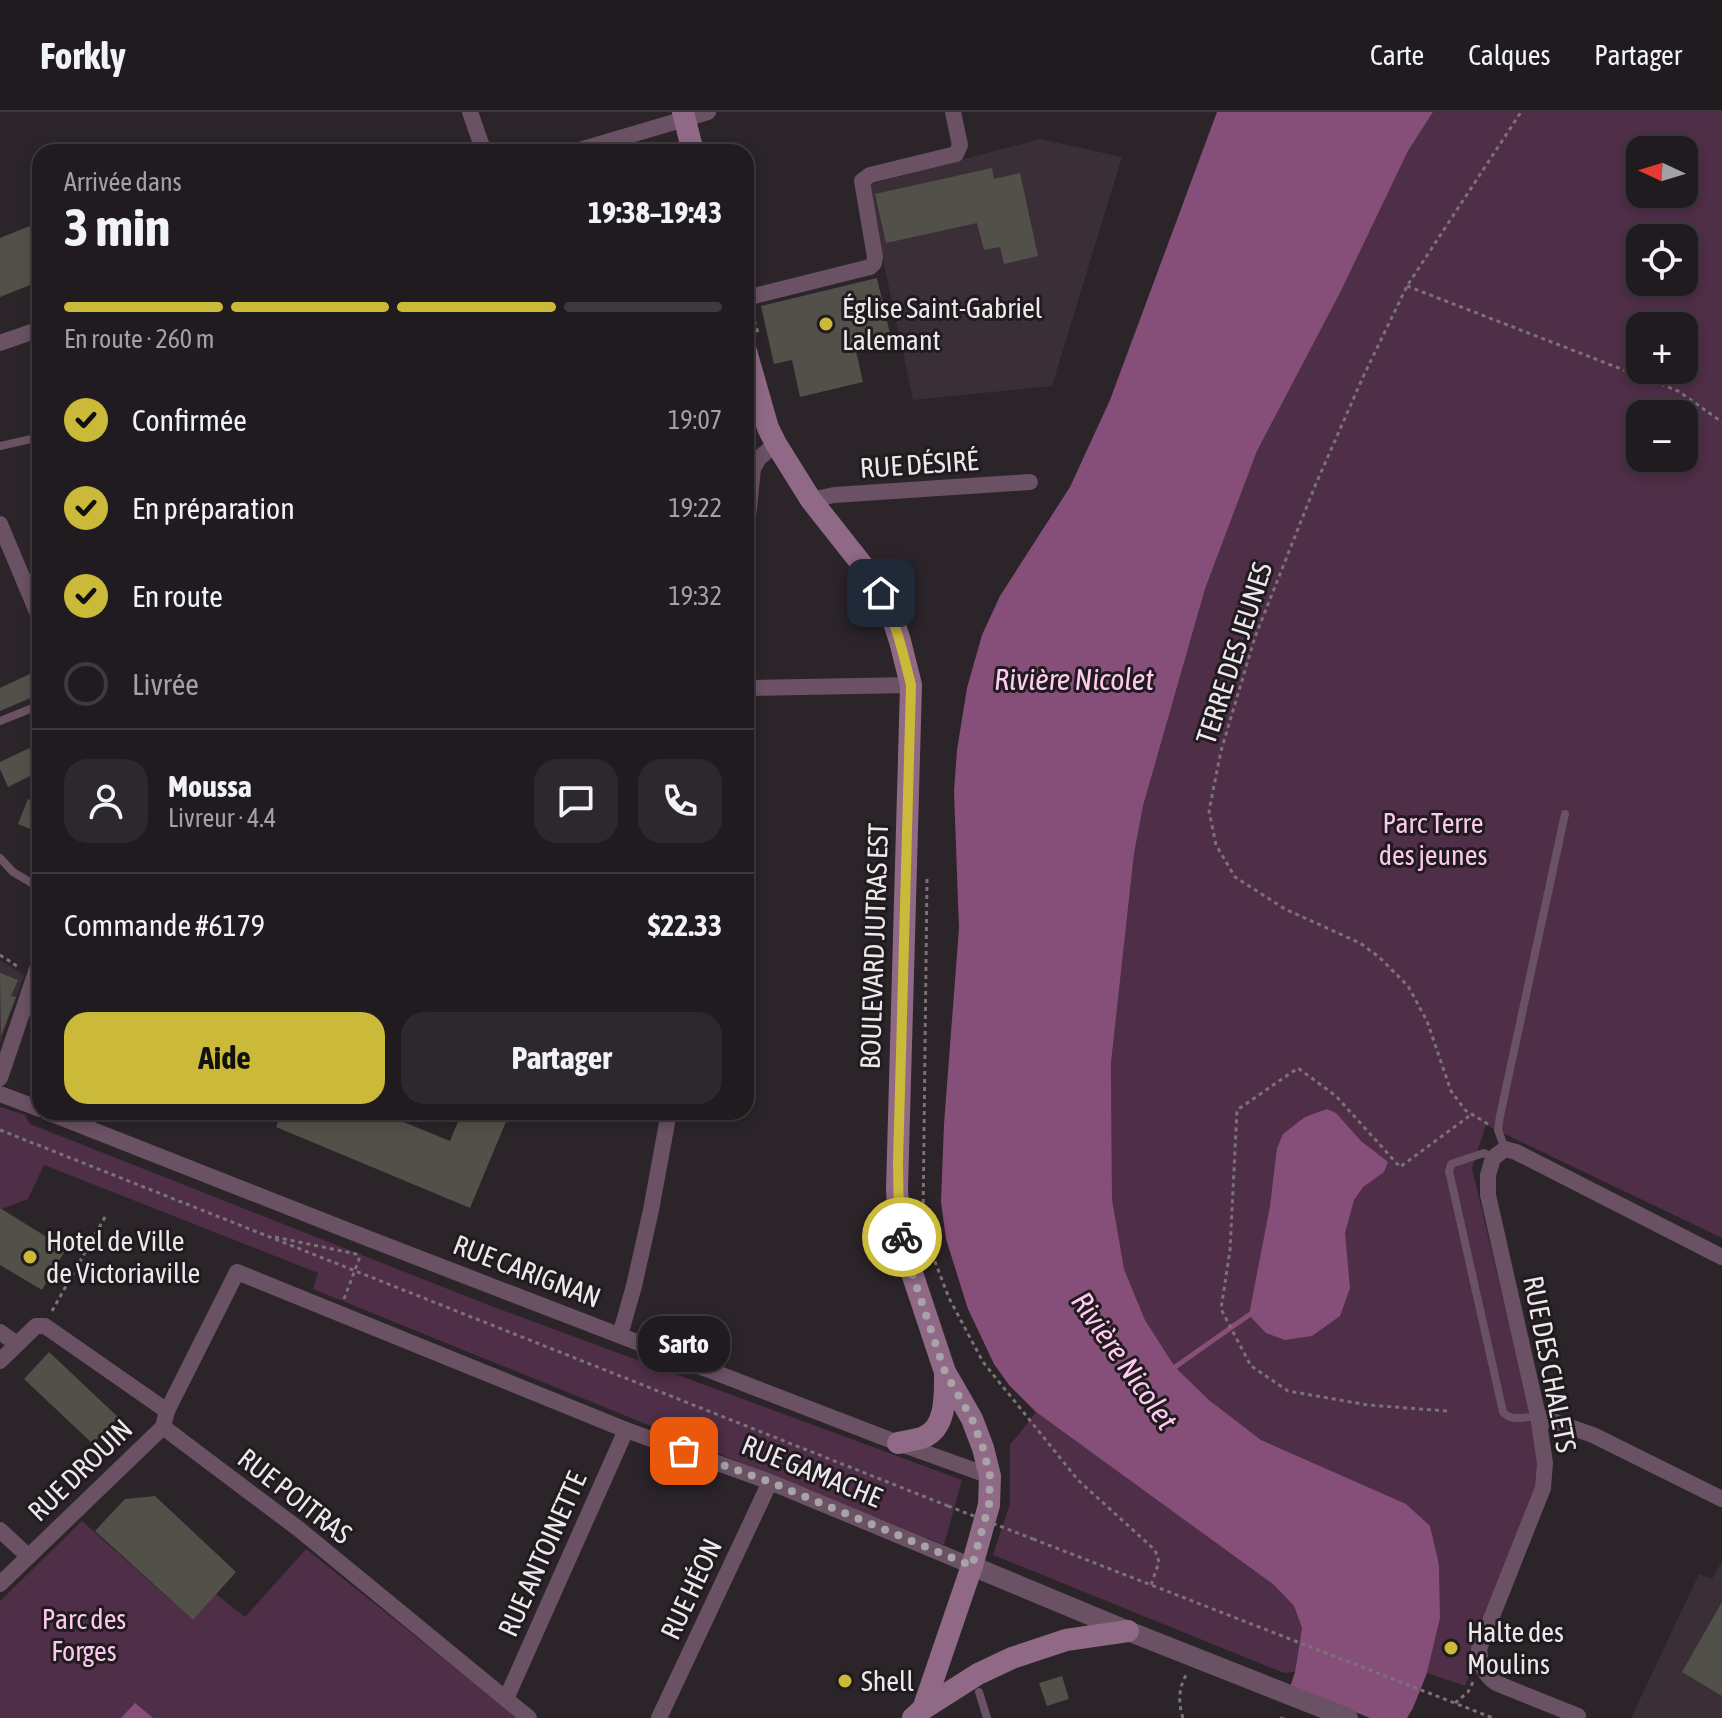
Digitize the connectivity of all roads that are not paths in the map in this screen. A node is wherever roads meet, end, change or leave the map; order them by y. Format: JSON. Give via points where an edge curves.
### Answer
{"nodes":[{"id":1,"x":470,"y":112,"type":"edge"},
{"id":2,"x":708,"y":112,"type":"edge"},
{"id":3,"x":953,"y":112,"type":"edge"},
{"id":4,"x":684,"y":115,"type":"edge"},
{"id":5,"x":481,"y":144,"type":"edge"},
{"id":6,"x":597,"y":144,"type":"edge"},
{"id":7,"x":691,"y":144,"type":"edge"},
{"id":8,"x":754,"y":296,"type":"edge"},
{"id":9,"x":32,"y":332,"type":"edge"},
{"id":10,"x":0,"y":343,"type":"edge"},
{"id":11,"x":754,"y":347,"type":"edge"},
{"id":12,"x":32,"y":439,"type":"edge"},
{"id":13,"x":776,"y":444,"type":"junction"},
{"id":14,"x":0,"y":446,"type":"edge"},
{"id":15,"x":754,"y":467,"type":"edge"},
{"id":16,"x":1030,"y":482,"type":"dead end"},
{"id":17,"x":811,"y":500,"type":"junction"},
{"id":18,"x":0,"y":524,"type":"edge"},
{"id":19,"x":32,"y":586,"type":"edge"},
{"id":20,"x":911,"y":685,"type":"junction"},
{"id":21,"x":754,"y":688,"type":"edge"},
{"id":22,"x":32,"y":708,"type":"edge"},
{"id":23,"x":0,"y":721,"type":"edge"},
{"id":24,"x":1565,"y":814,"type":"dead end"},
{"id":25,"x":0,"y":858,"type":"edge"},
{"id":26,"x":32,"y":883,"type":"edge"},
{"id":27,"x":32,"y":984,"type":"edge"},
{"id":28,"x":0,"y":1078,"type":"edge"},
{"id":29,"x":0,"y":1094,"type":"edge"},
{"id":30,"x":32,"y":1106,"type":"edge"},
{"id":31,"x":67,"y":1120,"type":"edge"},
{"id":32,"x":668,"y":1120,"type":"edge"},
{"id":33,"x":1499,"y":1154,"type":"junction"},
{"id":34,"x":1722,"y":1257,"type":"edge"},
{"id":35,"x":237,"y":1272,"type":"joint"},
{"id":36,"x":0,"y":1332,"type":"edge"},
{"id":37,"x":620,"y":1335,"type":"junction"},
{"id":38,"x":17,"y":1344,"type":"junction"},
{"id":39,"x":0,"y":1361,"type":"edge"},
{"id":40,"x":945,"y":1372,"type":"junction"},
{"id":41,"x":1538,"y":1416,"type":"junction"},
{"id":42,"x":165,"y":1419,"type":"junction"},
{"id":43,"x":626,"y":1430,"type":"junction"},
{"id":44,"x":898,"y":1443,"type":"junction"},
{"id":45,"x":990,"y":1476,"type":"junction"},
{"id":46,"x":770,"y":1482,"type":"junction"},
{"id":47,"x":1722,"y":1499,"type":"edge"},
{"id":48,"x":0,"y":1530,"type":"edge"},
{"id":49,"x":28,"y":1556,"type":"junction"},
{"id":50,"x":972,"y":1566,"type":"junction"},
{"id":51,"x":0,"y":1584,"type":"edge"},
{"id":52,"x":1128,"y":1631,"type":"junction"},
{"id":53,"x":979,"y":1692,"type":"dead end"},
{"id":54,"x":506,"y":1699,"type":"junction"},
{"id":55,"x":918,"y":1714,"type":"edge"},
{"id":56,"x":1578,"y":1716,"type":"dead end"},
{"id":57,"x":529,"y":1718,"type":"edge"},
{"id":58,"x":659,"y":1718,"type":"edge"},
{"id":59,"x":987,"y":1718,"type":"edge"},
{"id":60,"x":1348,"y":1718,"type":"edge"}],
"edges":[{"from":1,"to":5,"type":"street"},
{"from":2,"to":4,"type":"street"},
{"from":3,"to":8,"type":"street","via":[[960,139],[956,154],[862,181],[875,257],[870,267]]},
{"from":4,"to":6,"type":"street"},
{"from":4,"to":7,"type":"main road"},
{"from":9,"to":10,"type":"street"},
{"from":11,"to":13,"type":"main road","name":"BOULEVARD JUTRAS EST","via":[[768,428]]},
{"from":12,"to":14,"type":"lane"},
{"from":13,"to":15,"type":"street"},
{"from":13,"to":17,"type":"main road","name":"BOULEVARD JUTRAS EST"},
{"from":16,"to":17,"type":"street","name":"RUE DÉSIRÉ"},
{"from":17,"to":20,"type":"main road","name":"BOULEVARD JUTRAS EST","via":[[871,576],[890,610]]},
{"from":18,"to":19,"type":"street"},
{"from":20,"to":21,"type":"street"},
{"from":20,"to":40,"type":"main road","name":"BOULEVARD JUTRAS EST","via":[[899,1225]]},
{"from":22,"to":23,"type":"lane"},
{"from":24,"to":33,"type":"lane","via":[[1498,1130]]},
{"from":25,"to":26,"type":"lane"},
{"from":27,"to":28,"type":"street"},
{"from":29,"to":30,"type":"street"},
{"from":31,"to":37,"type":"street","name":"RUE CARIGNAN"},
{"from":32,"to":37,"type":"street"},
{"from":33,"to":34,"type":"street","via":[[1516,1152]]},
{"from":33,"to":41,"type":"street","name":"RUE DES CHALETS","via":[[1488,1175],[1488,1195]]},
{"from":33,"to":41,"type":"lane","via":[[1484,1153],[1451,1164],[1449,1171],[1503,1412],[1511,1418]]},
{"from":35,"to":42,"type":"street","name":"RUE DROUIN"},
{"from":35,"to":43,"type":"street","name":"RUE GAMACHE"},
{"from":36,"to":38,"type":"street"},
{"from":37,"to":44,"type":"street","name":"RUE CARIGNAN"},
{"from":38,"to":39,"type":"street"},
{"from":38,"to":42,"type":"street","name":"RUE POITRAS","via":[[36,1326],[45,1326]]},
{"from":40,"to":44,"type":"main road","via":[[940,1420],[927,1436]]},
{"from":40,"to":45,"type":"main road","name":"BOULEVARD JUTRAS EST","via":[[972,1419]]},
{"from":41,"to":47,"type":"street","via":[[1593,1435]]},
{"from":41,"to":56,"type":"street","name":"RUE DES CHALETS","via":[[1543,1488],[1479,1649],[1481,1666],[1496,1683]]},
{"from":42,"to":49,"type":"street","name":"RUE DROUIN"},
{"from":42,"to":54,"type":"street","name":"RUE POITRAS"},
{"from":43,"to":46,"type":"street","name":"RUE GAMACHE"},
{"from":43,"to":54,"type":"street","name":"RUE ANTOINETTE"},
{"from":44,"to":45,"type":"street","name":"RUE CARIGNAN"},
{"from":45,"to":50,"type":"main road","name":"BOULEVARD JUTRAS EST","via":[[989,1505]]},
{"from":46,"to":50,"type":"street","name":"RUE GAMACHE"},
{"from":46,"to":58,"type":"street","name":"RUE HÉON"},
{"from":48,"to":49,"type":"street"},
{"from":49,"to":51,"type":"street","name":"RUE DROUIN"},
{"from":50,"to":52,"type":"street","name":"RUE GAMACHE"},
{"from":50,"to":55,"type":"main road","name":"BOULEVARD JUTRAS EST"},
{"from":52,"to":55,"type":"main road","via":[[1066,1640],[1012,1658]]},
{"from":52,"to":60,"type":"street","name":"RUE GAMACHE"},
{"from":53,"to":59,"type":"lane"},
{"from":54,"to":57,"type":"street","name":"RUE POITRAS"}]}
